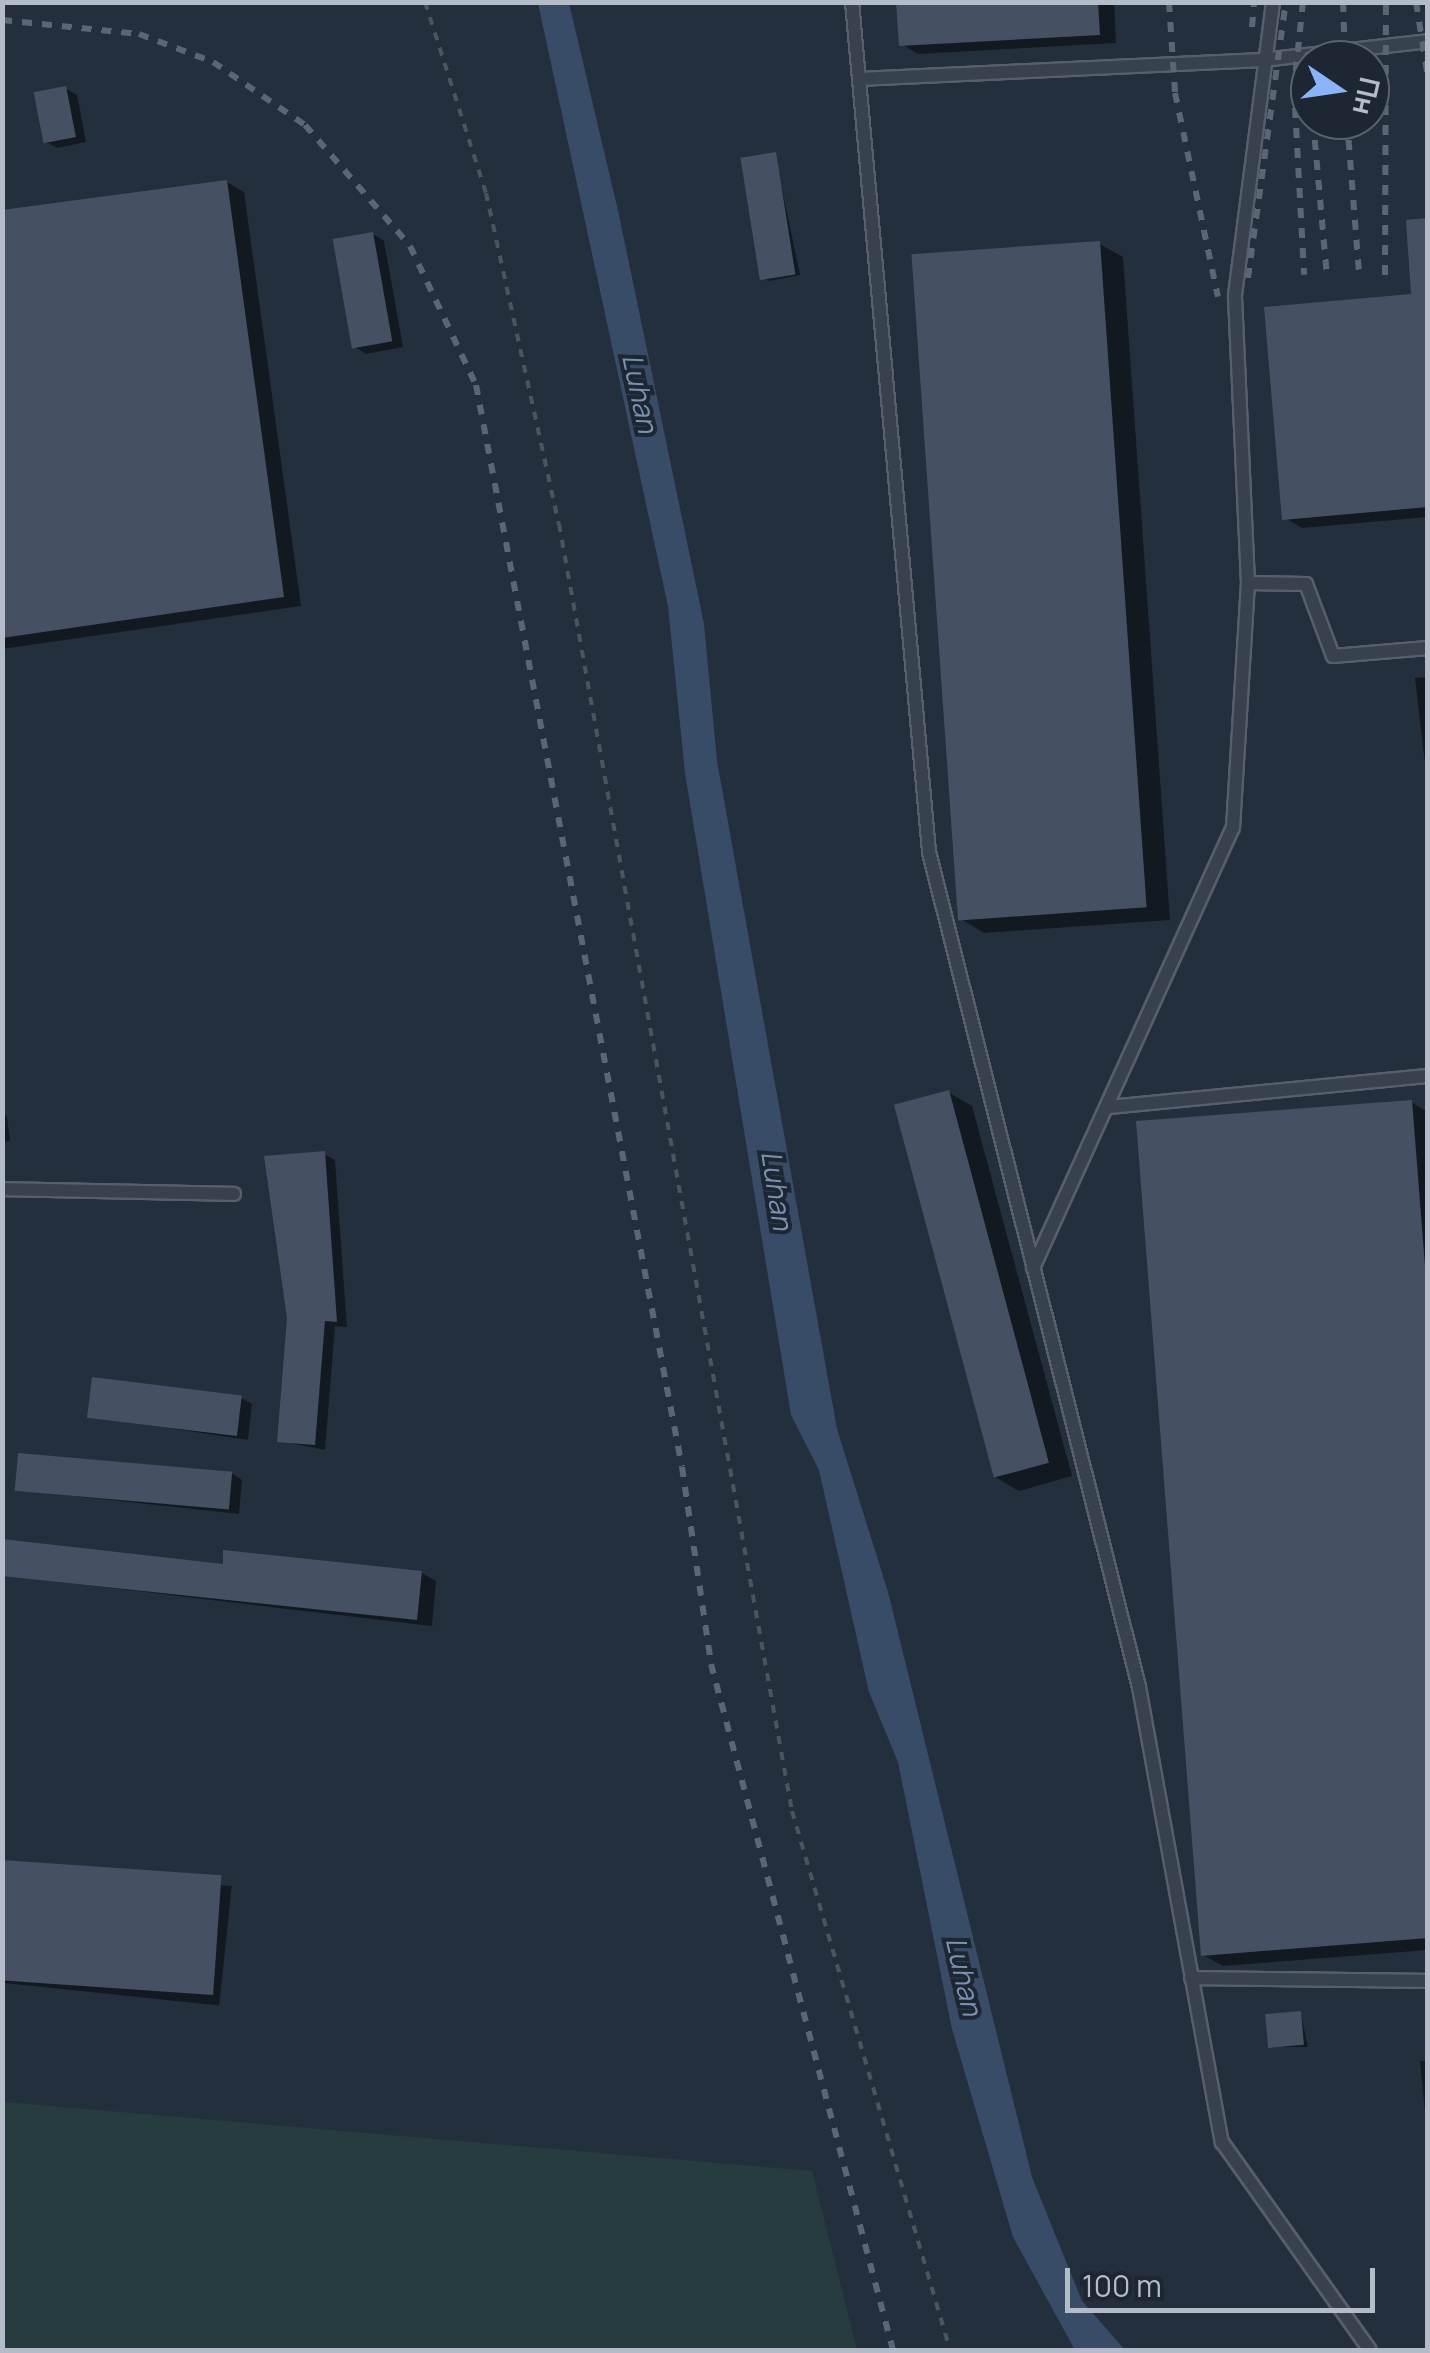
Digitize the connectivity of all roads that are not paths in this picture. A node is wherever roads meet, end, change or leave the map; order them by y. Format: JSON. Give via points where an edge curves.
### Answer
{"nodes":[{"id":1,"x":852,"y":2,"type":"edge"},
{"id":2,"x":1273,"y":2,"type":"edge"},
{"id":3,"x":1428,"y":42,"type":"edge"},
{"id":4,"x":1262,"y":60,"type":"junction"},
{"id":5,"x":859,"y":79,"type":"junction"},
{"id":6,"x":1248,"y":583,"type":"junction"},
{"id":7,"x":1428,"y":648,"type":"edge"},
{"id":8,"x":1428,"y":1076,"type":"edge"},
{"id":9,"x":1110,"y":1108,"type":"junction"},
{"id":10,"x":2,"y":1189,"type":"edge"},
{"id":11,"x":234,"y":1194,"type":"dead end"},
{"id":12,"x":1034,"y":1268,"type":"junction"},
{"id":13,"x":1192,"y":1978,"type":"junction"},
{"id":14,"x":1428,"y":1981,"type":"edge"},
{"id":15,"x":1370,"y":2350,"type":"edge"}],
"edges":[{"from":1,"to":5,"type":"lane"},
{"from":2,"to":4,"type":"lane"},
{"from":3,"to":4,"type":"lane"},
{"from":4,"to":5,"type":"lane"},
{"from":4,"to":6,"type":"lane","via":[[1235,295]]},
{"from":5,"to":12,"type":"lane","via":[[928,852]]},
{"from":6,"to":7,"type":"lane","via":[[1306,584],[1333,656]]},
{"from":6,"to":9,"type":"lane","via":[[1233,828]]},
{"from":8,"to":9,"type":"lane"},
{"from":9,"to":12,"type":"lane"},
{"from":10,"to":11,"type":"lane"},
{"from":12,"to":13,"type":"lane","via":[[1139,1687]]},
{"from":13,"to":14,"type":"lane"},
{"from":13,"to":15,"type":"lane","via":[[1222,2142]]}]}
